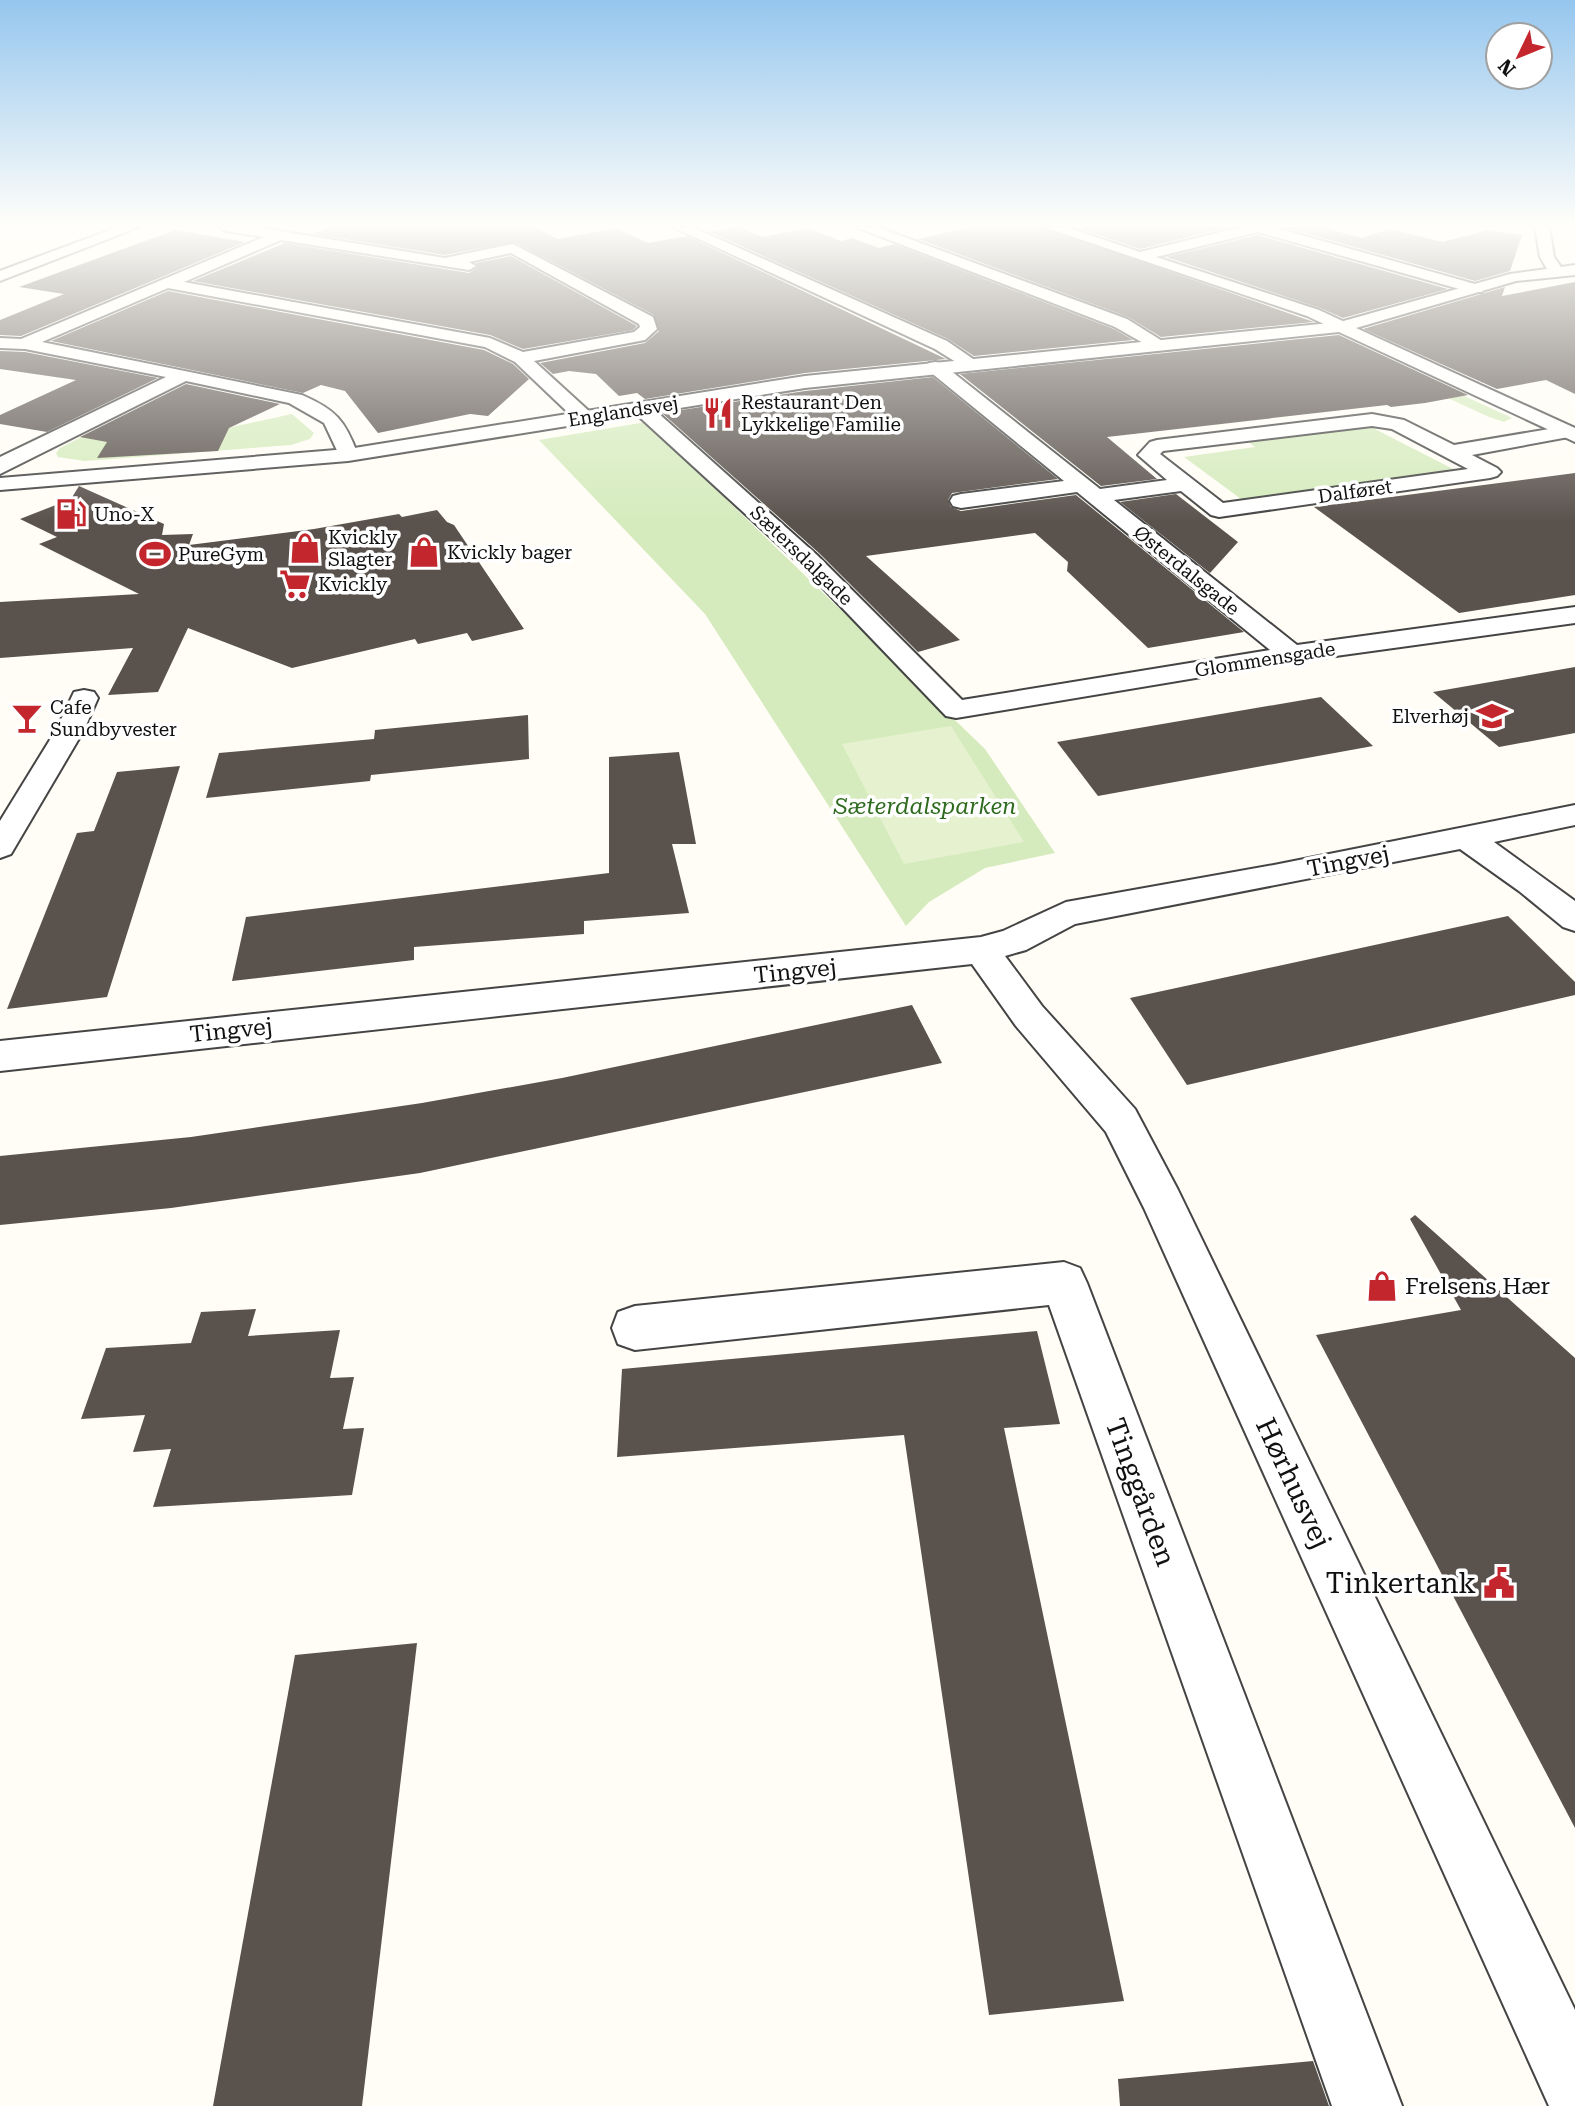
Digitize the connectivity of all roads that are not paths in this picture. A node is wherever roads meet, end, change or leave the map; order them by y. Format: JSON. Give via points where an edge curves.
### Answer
{"nodes":[{"id":1,"x":70,"y":325,"type":"edge"},
{"id":2,"x":394,"y":325,"type":"edge"},
{"id":3,"x":648,"y":325,"type":"edge"},
{"id":4,"x":897,"y":325,"type":"edge"},
{"id":5,"x":1125,"y":325,"type":"edge"},
{"id":6,"x":1338,"y":325,"type":"edge"},
{"id":7,"x":1347,"y":325,"type":"edge"},
{"id":8,"x":1341,"y":327,"type":"junction"},
{"id":9,"x":0,"y":343,"type":"edge"},
{"id":10,"x":24,"y":344,"type":"junction"},
{"id":11,"x":1158,"y":344,"type":"junction"},
{"id":12,"x":0,"y":354,"type":"edge"},
{"id":13,"x":521,"y":358,"type":"junction"},
{"id":14,"x":970,"y":363,"type":"junction"},
{"id":15,"x":935,"y":367,"type":"junction"},
{"id":16,"x":182,"y":376,"type":"junction"},
{"id":17,"x":641,"y":408,"type":"junction"},
{"id":18,"x":584,"y":417,"type":"junction"},
{"id":19,"x":1539,"y":419,"type":"junction"},
{"id":20,"x":1571,"y":434,"type":"edge"},
{"id":21,"x":1425,"y":438,"type":"junction"},
{"id":22,"x":1452,"y":452,"type":"junction"},
{"id":23,"x":348,"y":455,"type":"junction"},
{"id":24,"x":0,"y":468,"type":"edge"},
{"id":25,"x":1165,"y":468,"type":"junction"},
{"id":26,"x":0,"y":484,"type":"edge"},
{"id":27,"x":1186,"y":484,"type":"junction"},
{"id":28,"x":1084,"y":487,"type":"junction"},
{"id":29,"x":961,"y":501,"type":"dead end"},
{"id":30,"x":1575,"y":615,"type":"edge"},
{"id":31,"x":1292,"y":654,"type":"junction"},
{"id":32,"x":84,"y":698,"type":"dead end"},
{"id":33,"x":956,"y":710,"type":"joint"},
{"id":34,"x":1575,"y":815,"type":"edge"},
{"id":35,"x":1466,"y":838,"type":"junction"},
{"id":36,"x":0,"y":847,"type":"edge"},
{"id":37,"x":1575,"y":919,"type":"edge"},
{"id":38,"x":981,"y":950,"type":"junction"},
{"id":39,"x":0,"y":1056,"type":"edge"},
{"id":40,"x":635,"y":1328,"type":"dead end"},
{"id":41,"x":1575,"y":2085,"type":"edge"},
{"id":42,"x":1367,"y":2106,"type":"edge"}],
"edges":[{"from":1,"to":10,"type":"street"},
{"from":2,"to":13,"type":"street","via":[[490,343]]},
{"from":3,"to":13,"type":"street","via":[[639,336]]},
{"from":4,"to":14,"type":"street"},
{"from":5,"to":11,"type":"street"},
{"from":6,"to":8,"type":"street"},
{"from":7,"to":8,"type":"street","name":"Englandsvej"},
{"from":8,"to":11,"type":"street","name":"Englandsvej"},
{"from":8,"to":19,"type":"street"},
{"from":9,"to":10,"type":"street"},
{"from":10,"to":12,"type":"street"},
{"from":10,"to":16,"type":"street"},
{"from":11,"to":14,"type":"street","name":"Englandsvej"},
{"from":13,"to":18,"type":"street"},
{"from":14,"to":15,"type":"street","name":"Englandsvej"},
{"from":15,"to":17,"type":"street","name":"Englandsvej"},
{"from":15,"to":28,"type":"street","name":"Østerdalsgade"},
{"from":16,"to":23,"type":"street","via":[[295,399],[319,410],[336,423]]},
{"from":16,"to":24,"type":"street"},
{"from":17,"to":18,"type":"street","name":"Englandsvej"},
{"from":17,"to":33,"type":"street","name":"Sætersdalgade","via":[[809,560]]},
{"from":18,"to":23,"type":"street","name":"Englandsvej"},
{"from":19,"to":20,"type":"street"},
{"from":19,"to":21,"type":"street"},
{"from":20,"to":22,"type":"street"},
{"from":21,"to":22,"type":"street","name":"Dalføret"},
{"from":21,"to":25,"type":"street","name":"Dalføret","via":[[1397,424],[1371,420],[1157,446],[1148,455]]},
{"from":22,"to":27,"type":"street","name":"Dalføret","via":[[1490,472],[1219,510]]},
{"from":23,"to":26,"type":"street","name":"Englandsvej"},
{"from":25,"to":27,"type":"street","name":"Dalføret"},
{"from":25,"to":28,"type":"street"},
{"from":27,"to":28,"type":"street"},
{"from":28,"to":29,"type":"street"},
{"from":28,"to":31,"type":"street","name":"Østerdalsgade"},
{"from":30,"to":31,"type":"street","name":"Glommensgade"},
{"from":31,"to":33,"type":"street","name":"Glommensgade"},
{"from":32,"to":36,"type":"street","via":[[70,730]]},
{"from":34,"to":35,"type":"street","name":"Tingvej"},
{"from":35,"to":37,"type":"street"},
{"from":35,"to":38,"type":"street","name":"Tingvej","via":[[1066,914],[1014,941]]},
{"from":38,"to":39,"type":"street","name":"Tingvej"},
{"from":38,"to":41,"type":"street","name":"Hørhusvej","via":[[1029,1016],[1121,1121]]},
{"from":40,"to":42,"type":"street","name":"Tinggården","via":[[1064,1283]]}]}
